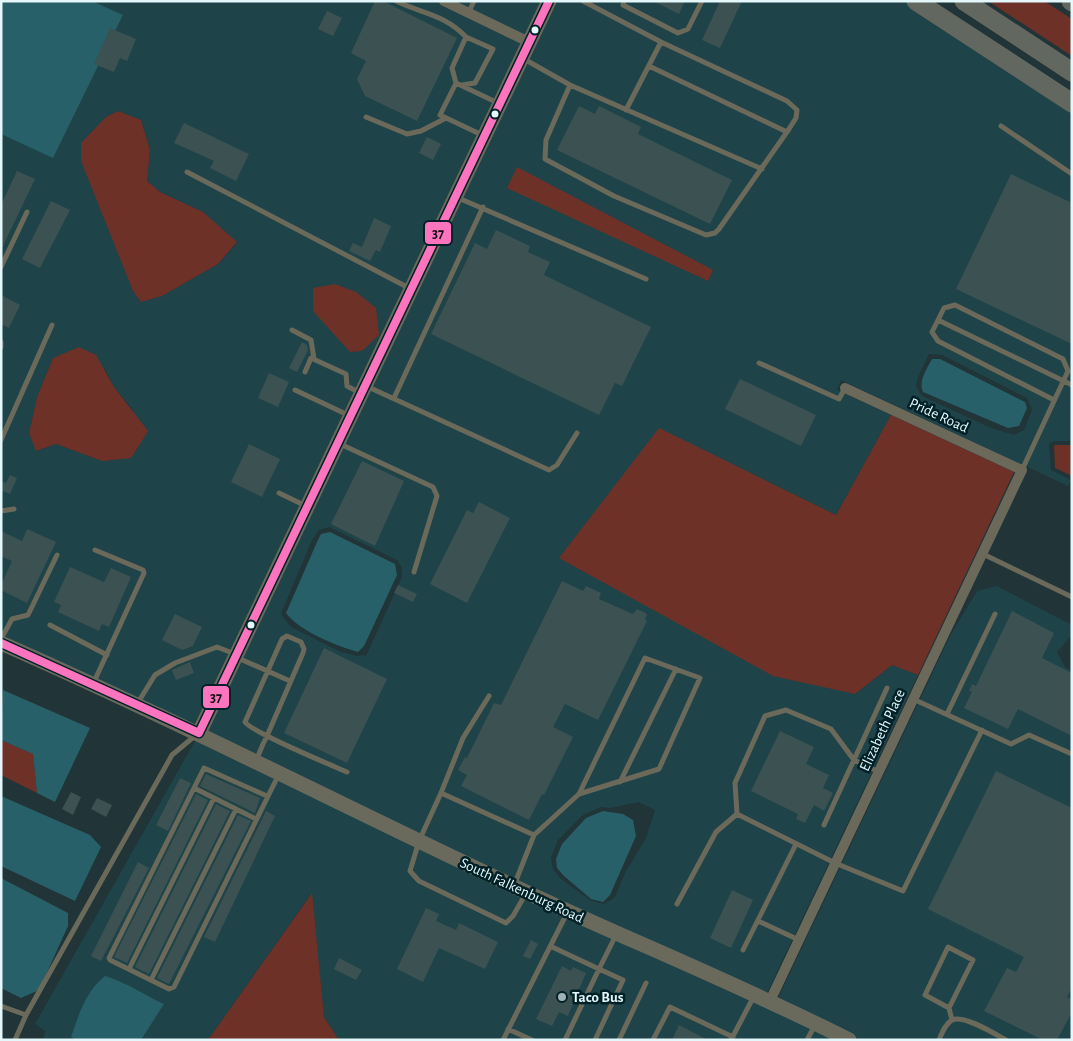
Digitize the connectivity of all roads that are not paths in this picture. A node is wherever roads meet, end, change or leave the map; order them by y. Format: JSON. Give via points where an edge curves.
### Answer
{"nodes":[{"id":1,"x":396,"y":1,"type":"edge"},
{"id":2,"x":444,"y":1,"type":"edge"},
{"id":3,"x":474,"y":1,"type":"edge"},
{"id":4,"x":583,"y":1,"type":"edge"},
{"id":5,"x":624,"y":1,"type":"edge"},
{"id":6,"x":702,"y":1,"type":"edge"},
{"id":7,"x":916,"y":1,"type":"edge"},
{"id":8,"x":546,"y":2,"type":"edge"},
{"id":9,"x":967,"y":3,"type":"edge"},
{"id":10,"x":468,"y":14,"type":"junction"},
{"id":11,"x":466,"y":37,"type":"junction"},
{"id":12,"x":530,"y":42,"type":"junction"},
{"id":13,"x":661,"y":42,"type":"junction"},
{"id":14,"x":522,"y":58,"type":"junction"},
{"id":15,"x":649,"y":66,"type":"junction"},
{"id":16,"x":1072,"y":72,"type":"edge"},
{"id":17,"x":456,"y":83,"type":"junction"},
{"id":18,"x":462,"y":86,"type":"junction"},
{"id":19,"x":570,"y":86,"type":"junction"},
{"id":20,"x":1072,"y":103,"type":"edge"},
{"id":21,"x":500,"y":104,"type":"junction"},
{"id":22,"x":626,"y":110,"type":"junction"},
{"id":23,"x":366,"y":118,"type":"dead end"},
{"id":24,"x":446,"y":118,"type":"junction"},
{"id":25,"x":1001,"y":126,"type":"dead end"},
{"id":26,"x":787,"y":132,"type":"junction"},
{"id":27,"x":485,"y":136,"type":"junction"},
{"id":28,"x":762,"y":169,"type":"junction"},
{"id":29,"x":187,"y":172,"type":"dead end"},
{"id":30,"x":1072,"y":174,"type":"edge"},
{"id":31,"x":455,"y":197,"type":"junction"},
{"id":32,"x":483,"y":207,"type":"junction"},
{"id":33,"x":27,"y":212,"type":"dead end"},
{"id":34,"x":1,"y":267,"type":"edge"},
{"id":35,"x":646,"y":279,"type":"dead end"},
{"id":36,"x":411,"y":289,"type":"junction"},
{"id":37,"x":938,"y":320,"type":"junction"},
{"id":38,"x":52,"y":325,"type":"dead end"},
{"id":39,"x":292,"y":330,"type":"dead end"},
{"id":40,"x":1,"y":342,"type":"edge"},
{"id":41,"x":1,"y":347,"type":"edge"},
{"id":42,"x":314,"y":359,"type":"junction"},
{"id":43,"x":759,"y":363,"type":"dead end"},
{"id":44,"x":305,"y":372,"type":"dead end"},
{"id":45,"x":1064,"y":381,"type":"junction"},
{"id":46,"x":1072,"y":384,"type":"edge"},
{"id":47,"x":845,"y":388,"type":"joint"},
{"id":48,"x":295,"y":390,"type":"dead end"},
{"id":49,"x":363,"y":390,"type":"junction"},
{"id":50,"x":394,"y":398,"type":"junction"},
{"id":51,"x":1054,"y":400,"type":"junction"},
{"id":52,"x":351,"y":416,"type":"junction"},
{"id":53,"x":577,"y":433,"type":"dead end"},
{"id":54,"x":1,"y":440,"type":"edge"},
{"id":55,"x":338,"y":442,"type":"junction"},
{"id":56,"x":1022,"y":470,"type":"junction"},
{"id":57,"x":279,"y":493,"type":"dead end"},
{"id":58,"x":307,"y":506,"type":"junction"},
{"id":59,"x":14,"y":509,"type":"dead end"},
{"id":60,"x":1,"y":511,"type":"edge"},
{"id":61,"x":95,"y":550,"type":"dead end"},
{"id":62,"x":982,"y":553,"type":"junction"},
{"id":63,"x":57,"y":555,"type":"dead end"},
{"id":64,"x":414,"y":572,"type":"dead end"},
{"id":65,"x":1072,"y":597,"type":"edge"},
{"id":66,"x":995,"y":614,"type":"dead end"},
{"id":67,"x":50,"y":625,"type":"dead end"},
{"id":68,"x":1,"y":639,"type":"edge"},
{"id":69,"x":1,"y":643,"type":"edge"},
{"id":70,"x":107,"y":655,"type":"junction"},
{"id":71,"x":236,"y":656,"type":"junction"},
{"id":72,"x":676,"y":669,"type":"junction"},
{"id":73,"x":267,"y":671,"type":"junction"},
{"id":74,"x":290,"y":681,"type":"junction"},
{"id":75,"x":93,"y":685,"type":"junction"},
{"id":76,"x":887,"y":688,"type":"dead end"},
{"id":77,"x":489,"y":696,"type":"dead end"},
{"id":78,"x":914,"y":699,"type":"junction"},
{"id":79,"x":136,"y":705,"type":"junction"},
{"id":80,"x":947,"y":714,"type":"junction"},
{"id":81,"x":982,"y":730,"type":"junction"},
{"id":82,"x":199,"y":733,"type":"junction"},
{"id":83,"x":267,"y":736,"type":"junction"},
{"id":84,"x":1072,"y":754,"type":"edge"},
{"id":85,"x":854,"y":760,"type":"junction"},
{"id":86,"x":256,"y":762,"type":"junction"},
{"id":87,"x":348,"y":772,"type":"dead end"},
{"id":88,"x":879,"y":772,"type":"junction"},
{"id":89,"x":279,"y":773,"type":"junction"},
{"id":90,"x":620,"y":782,"type":"junction"},
{"id":91,"x":194,"y":788,"type":"junction"},
{"id":92,"x":441,"y":793,"type":"junction"},
{"id":93,"x":579,"y":794,"type":"junction"},
{"id":94,"x":267,"y":796,"type":"junction"},
{"id":95,"x":214,"y":798,"type":"junction"},
{"id":96,"x":236,"y":809,"type":"junction"},
{"id":97,"x":737,"y":814,"type":"junction"},
{"id":98,"x":256,"y":819,"type":"junction"},
{"id":99,"x":824,"y":825,"type":"dead end"},
{"id":100,"x":534,"y":835,"type":"junction"},
{"id":101,"x":419,"y":841,"type":"junction"},
{"id":102,"x":796,"y":844,"type":"junction"},
{"id":103,"x":835,"y":864,"type":"junction"},
{"id":104,"x":520,"y":889,"type":"junction"},
{"id":105,"x":677,"y":904,"type":"dead end"},
{"id":106,"x":567,"y":912,"type":"junction"},
{"id":107,"x":758,"y":920,"type":"junction"},
{"id":108,"x":616,"y":934,"type":"junction"},
{"id":109,"x":799,"y":940,"type":"junction"},
{"id":110,"x":550,"y":946,"type":"junction"},
{"id":111,"x":744,"y":950,"type":"dead end"},
{"id":112,"x":129,"y":969,"type":"junction"},
{"id":113,"x":599,"y":969,"type":"junction"},
{"id":114,"x":152,"y":980,"type":"junction"},
{"id":115,"x":646,"y":983,"type":"dead end"},
{"id":116,"x":754,"y":996,"type":"junction"},
{"id":117,"x":769,"y":1003,"type":"junction"},
{"id":118,"x":1,"y":1006,"type":"edge"},
{"id":119,"x":949,"y":1008,"type":"junction"},
{"id":120,"x":26,"y":1015,"type":"junction"},
{"id":121,"x":952,"y":1020,"type":"junction"},
{"id":122,"x":815,"y":1024,"type":"junction"},
{"id":123,"x":508,"y":1029,"type":"junction"},
{"id":124,"x":732,"y":1038,"type":"edge"},
{"id":125,"x":842,"y":1038,"type":"edge"},
{"id":126,"x":15,"y":1040,"type":"edge"},
{"id":127,"x":503,"y":1040,"type":"edge"},
{"id":128,"x":532,"y":1040,"type":"edge"},
{"id":129,"x":564,"y":1040,"type":"edge"},
{"id":130,"x":595,"y":1040,"type":"edge"},
{"id":131,"x":619,"y":1040,"type":"edge"},
{"id":132,"x":653,"y":1040,"type":"edge"},
{"id":133,"x":807,"y":1040,"type":"edge"},
{"id":134,"x":938,"y":1040,"type":"edge"},
{"id":135,"x":1006,"y":1040,"type":"edge"}],
"edges":[{"from":1,"to":11,"type":"lane","via":[[437,15],[455,25]]},
{"from":2,"to":10,"type":"street"},
{"from":3,"to":10,"type":"lane"},
{"from":4,"to":13,"type":"lane"},
{"from":5,"to":6,"type":"lane","via":[[623,5],[678,33],[688,29]]},
{"from":7,"to":20,"type":"highway"},
{"from":8,"to":12,"type":"street"},
{"from":9,"to":16,"type":"highway"},
{"from":10,"to":12,"type":"street"},
{"from":11,"to":17,"type":"lane","via":[[452,68]]},
{"from":11,"to":18,"type":"lane","via":[[493,49],[475,83]]},
{"from":12,"to":14,"type":"street"},
{"from":13,"to":15,"type":"lane"},
{"from":13,"to":26,"type":"lane","via":[[794,105],[796,118]]},
{"from":14,"to":19,"type":"lane"},
{"from":14,"to":21,"type":"street"},
{"from":15,"to":22,"type":"lane"},
{"from":15,"to":26,"type":"lane"},
{"from":17,"to":18,"type":"lane"},
{"from":17,"to":24,"type":"lane","via":[[440,115]]},
{"from":18,"to":21,"type":"lane"},
{"from":19,"to":22,"type":"lane"},
{"from":19,"to":28,"type":"lane","via":[[546,140],[545,159],[614,196],[706,235],[715,234]]},
{"from":21,"to":27,"type":"street"},
{"from":22,"to":28,"type":"lane"},
{"from":23,"to":24,"type":"lane","via":[[407,134],[421,131]]},
{"from":24,"to":27,"type":"lane"},
{"from":25,"to":30,"type":"lane"},
{"from":26,"to":28,"type":"lane"},
{"from":27,"to":31,"type":"street"},
{"from":29,"to":36,"type":"lane"},
{"from":31,"to":32,"type":"lane"},
{"from":31,"to":36,"type":"street"},
{"from":32,"to":35,"type":"lane"},
{"from":32,"to":50,"type":"lane"},
{"from":33,"to":34,"type":"lane"},
{"from":36,"to":49,"type":"street"},
{"from":37,"to":45,"type":"lane"},
{"from":37,"to":45,"type":"lane","via":[[944,308],[956,305],[1063,359],[1068,371]]},
{"from":37,"to":51,"type":"lane","via":[[932,332],[938,341]]},
{"from":38,"to":54,"type":"lane"},
{"from":39,"to":42,"type":"lane","via":[[311,340]]},
{"from":40,"to":41,"type":"lane"},
{"from":42,"to":44,"type":"lane","via":[[311,358]]},
{"from":42,"to":49,"type":"lane","via":[[346,374],[347,386]]},
{"from":43,"to":47,"type":"lane","via":[[839,399]]},
{"from":45,"to":46,"type":"lane"},
{"from":45,"to":51,"type":"lane"},
{"from":47,"to":56,"type":"street","name":"Pride Road"},
{"from":48,"to":52,"type":"lane"},
{"from":49,"to":50,"type":"lane"},
{"from":49,"to":52,"type":"street"},
{"from":50,"to":53,"type":"lane","via":[[548,470],[557,465]]},
{"from":51,"to":56,"type":"lane"},
{"from":52,"to":55,"type":"street"},
{"from":55,"to":58,"type":"street"},
{"from":55,"to":64,"type":"lane","via":[[436,491]]},
{"from":56,"to":62,"type":"street","name":"Elizabeth Place"},
{"from":57,"to":58,"type":"lane"},
{"from":58,"to":71,"type":"street"},
{"from":59,"to":60,"type":"lane"},
{"from":61,"to":70,"type":"lane","via":[[144,573]]},
{"from":62,"to":65,"type":"lane"},
{"from":62,"to":78,"type":"street","name":"Elizabeth Place"},
{"from":63,"to":68,"type":"lane","via":[[28,615],[12,619]]},
{"from":66,"to":80,"type":"lane"},
{"from":67,"to":70,"type":"lane"},
{"from":69,"to":75,"type":"street","name":"South Falkenburg Road"},
{"from":70,"to":75,"type":"lane"},
{"from":71,"to":73,"type":"lane"},
{"from":71,"to":79,"type":"lane","via":[[217,648],[176,663],[155,674]]},
{"from":71,"to":82,"type":"street"},
{"from":72,"to":90,"type":"lane"},
{"from":72,"to":90,"type":"lane","via":[[700,678],[659,769]]},
{"from":72,"to":93,"type":"lane","via":[[645,658]]},
{"from":73,"to":74,"type":"lane"},
{"from":73,"to":74,"type":"lane","via":[[282,639],[285,636],[294,639],[304,645],[304,649]]},
{"from":73,"to":83,"type":"lane","via":[[245,722]]},
{"from":74,"to":83,"type":"lane"},
{"from":75,"to":79,"type":"street","name":"South Falkenburg Road"},
{"from":76,"to":85,"type":"lane"},
{"from":77,"to":92,"type":"lane","via":[[463,738]]},
{"from":78,"to":80,"type":"lane"},
{"from":78,"to":88,"type":"street","name":"Elizabeth Place"},
{"from":79,"to":82,"type":"street","name":"South Falkenburg Road"},
{"from":80,"to":81,"type":"lane"},
{"from":81,"to":84,"type":"lane","via":[[1011,744],[1029,735]]},
{"from":81,"to":103,"type":"lane","via":[[903,891]]},
{"from":82,"to":86,"type":"street","name":"South Falkenburg Road"},
{"from":82,"to":120,"type":"lane","via":[[172,755]]},
{"from":83,"to":86,"type":"lane"},
{"from":83,"to":87,"type":"lane"},
{"from":85,"to":88,"type":"lane"},
{"from":85,"to":97,"type":"lane","via":[[830,729],[786,710],[765,716],[735,782]]},
{"from":85,"to":99,"type":"lane"},
{"from":86,"to":89,"type":"street","name":"South Falkenburg Road"},
{"from":88,"to":103,"type":"street","name":"Elizabeth Place"},
{"from":89,"to":94,"type":"lane"},
{"from":89,"to":101,"type":"street","name":"South Falkenburg Road"},
{"from":90,"to":93,"type":"lane"},
{"from":91,"to":94,"type":"lane","via":[[207,767]]},
{"from":91,"to":95,"type":"lane"},
{"from":91,"to":112,"type":"lane","via":[[109,958]]},
{"from":92,"to":100,"type":"lane"},
{"from":92,"to":101,"type":"lane"},
{"from":93,"to":100,"type":"lane"},
{"from":94,"to":98,"type":"lane"},
{"from":95,"to":96,"type":"lane"},
{"from":95,"to":112,"type":"lane"},
{"from":96,"to":98,"type":"lane"},
{"from":96,"to":114,"type":"lane"},
{"from":97,"to":102,"type":"lane"},
{"from":97,"to":105,"type":"lane","via":[[716,832]]},
{"from":98,"to":114,"type":"lane","via":[[174,987],[169,989]]},
{"from":100,"to":104,"type":"lane"},
{"from":101,"to":104,"type":"street","name":"South Falkenburg Road"},
{"from":101,"to":104,"type":"lane","via":[[410,871],[419,881],[506,923],[513,916]]},
{"from":102,"to":103,"type":"lane"},
{"from":102,"to":107,"type":"lane"},
{"from":103,"to":109,"type":"street","name":"Elizabeth Place"},
{"from":104,"to":106,"type":"street","name":"South Falkenburg Road"},
{"from":106,"to":108,"type":"street","name":"South Falkenburg Road"},
{"from":106,"to":110,"type":"lane"},
{"from":107,"to":109,"type":"lane"},
{"from":107,"to":111,"type":"lane"},
{"from":108,"to":113,"type":"lane"},
{"from":108,"to":116,"type":"street","name":"South Falkenburg Road"},
{"from":109,"to":117,"type":"street","name":"Elizabeth Place"},
{"from":110,"to":113,"type":"lane"},
{"from":110,"to":123,"type":"lane"},
{"from":112,"to":114,"type":"lane"},
{"from":113,"to":129,"type":"lane"},
{"from":113,"to":130,"type":"lane","via":[[623,980]]},
{"from":115,"to":131,"type":"lane"},
{"from":116,"to":117,"type":"street","name":"South Falkenburg Road"},
{"from":116,"to":124,"type":"lane"},
{"from":117,"to":122,"type":"street","name":"South Falkenburg Road"},
{"from":118,"to":120,"type":"lane"},
{"from":119,"to":119,"type":"lane","via":[[973,960],[948,947],[925,995]]},
{"from":119,"to":121,"type":"lane"},
{"from":120,"to":126,"type":"lane"},
{"from":121,"to":134,"type":"lane","via":[[944,1027]]},
{"from":121,"to":135,"type":"lane","via":[[962,1019]]},
{"from":122,"to":125,"type":"street","name":"South Falkenburg Road"},
{"from":122,"to":133,"type":"lane"},
{"from":123,"to":127,"type":"lane"},
{"from":123,"to":128,"type":"lane"},
{"from":124,"to":132,"type":"lane","via":[[670,1007]]}]}
